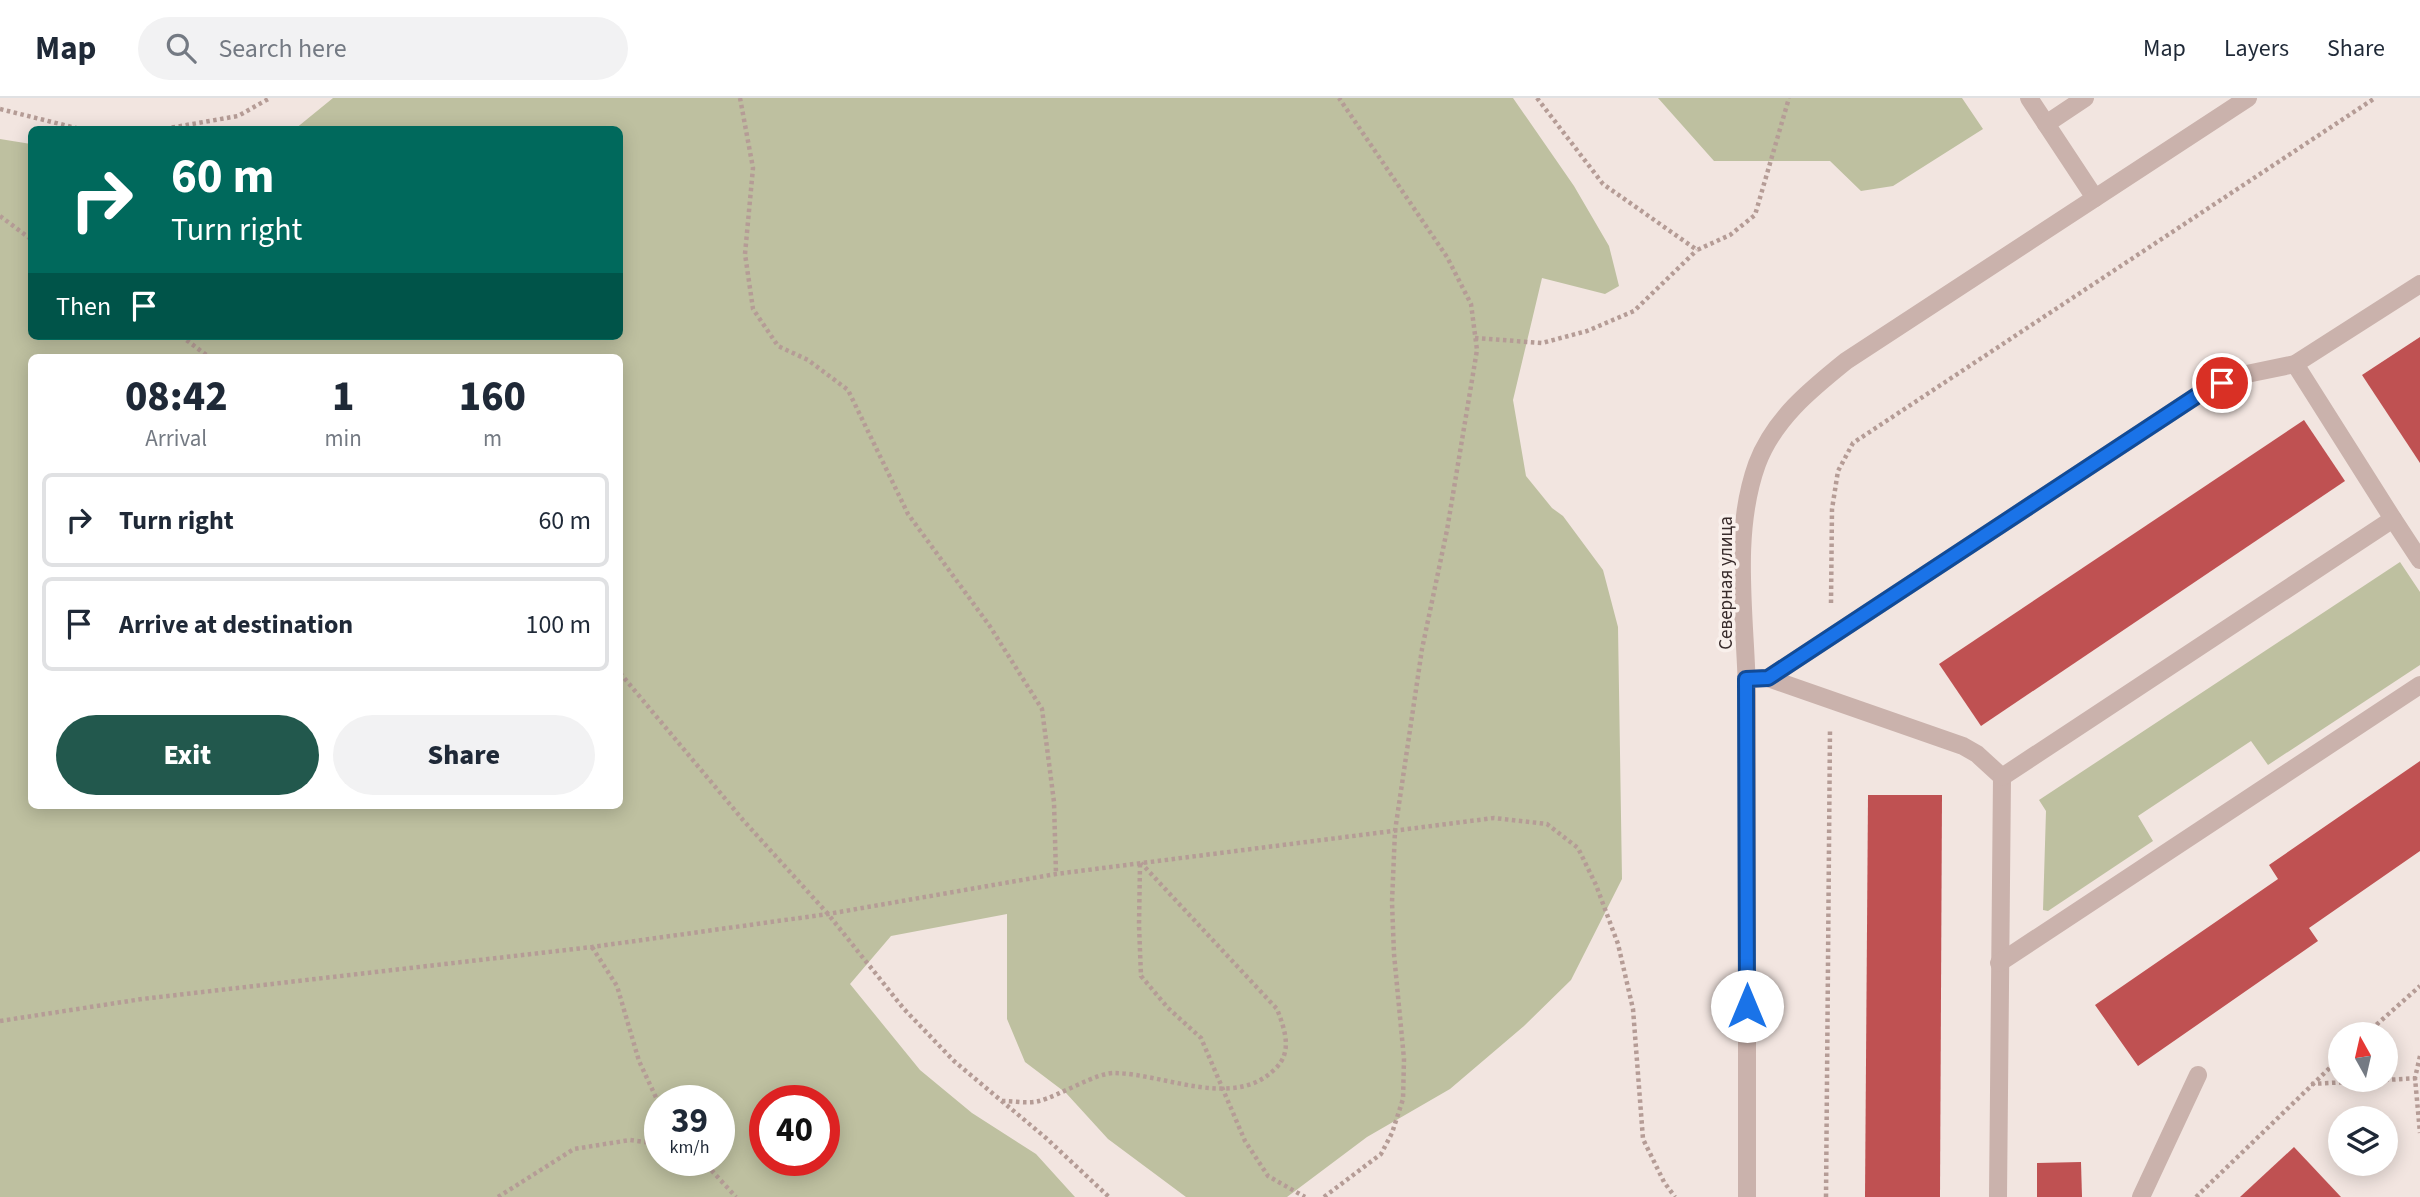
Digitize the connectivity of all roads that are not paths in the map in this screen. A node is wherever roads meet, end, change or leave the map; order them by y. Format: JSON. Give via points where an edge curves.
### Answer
{"nodes":[{"id":1,"x":2029,"y":98,"type":"edge"},
{"id":2,"x":2085,"y":98,"type":"edge"},
{"id":3,"x":2248,"y":98,"type":"edge"},
{"id":4,"x":2046,"y":124,"type":"junction"},
{"id":5,"x":2095,"y":198,"type":"junction"},
{"id":6,"x":2420,"y":284,"type":"edge"},
{"id":7,"x":2295,"y":364,"type":"junction"},
{"id":8,"x":2393,"y":519,"type":"junction"},
{"id":9,"x":2420,"y":560,"type":"edge"},
{"id":10,"x":1768,"y":678,"type":"junction"},
{"id":11,"x":1746,"y":679,"type":"junction"},
{"id":12,"x":2420,"y":685,"type":"edge"},
{"id":13,"x":2002,"y":777,"type":"junction"},
{"id":14,"x":1999,"y":963,"type":"junction"},
{"id":15,"x":2198,"y":1075,"type":"dead end"},
{"id":16,"x":1747,"y":1197,"type":"edge"},
{"id":17,"x":1998,"y":1197,"type":"edge"},
{"id":18,"x":2141,"y":1197,"type":"edge"}],
"edges":[{"from":1,"to":4,"type":"street"},
{"from":2,"to":4,"type":"street"},
{"from":3,"to":5,"type":"street","name":"Северная улица"},
{"from":4,"to":5,"type":"street"},
{"from":5,"to":11,"type":"street","name":"Северная улица","via":[[1846,361],[1807,392],[1778,424],[1758,463],[1745,513]]},
{"from":6,"to":7,"type":"street"},
{"from":7,"to":8,"type":"street"},
{"from":7,"to":10,"type":"street","via":[[2237,376],[2207,389]]},
{"from":8,"to":9,"type":"street"},
{"from":8,"to":13,"type":"street"},
{"from":10,"to":11,"type":"street"},
{"from":10,"to":13,"type":"street","via":[[1963,747]]},
{"from":11,"to":16,"type":"street","name":"Северная улица"},
{"from":12,"to":14,"type":"street"},
{"from":13,"to":14,"type":"street"},
{"from":14,"to":17,"type":"street"},
{"from":15,"to":18,"type":"street"}]}
